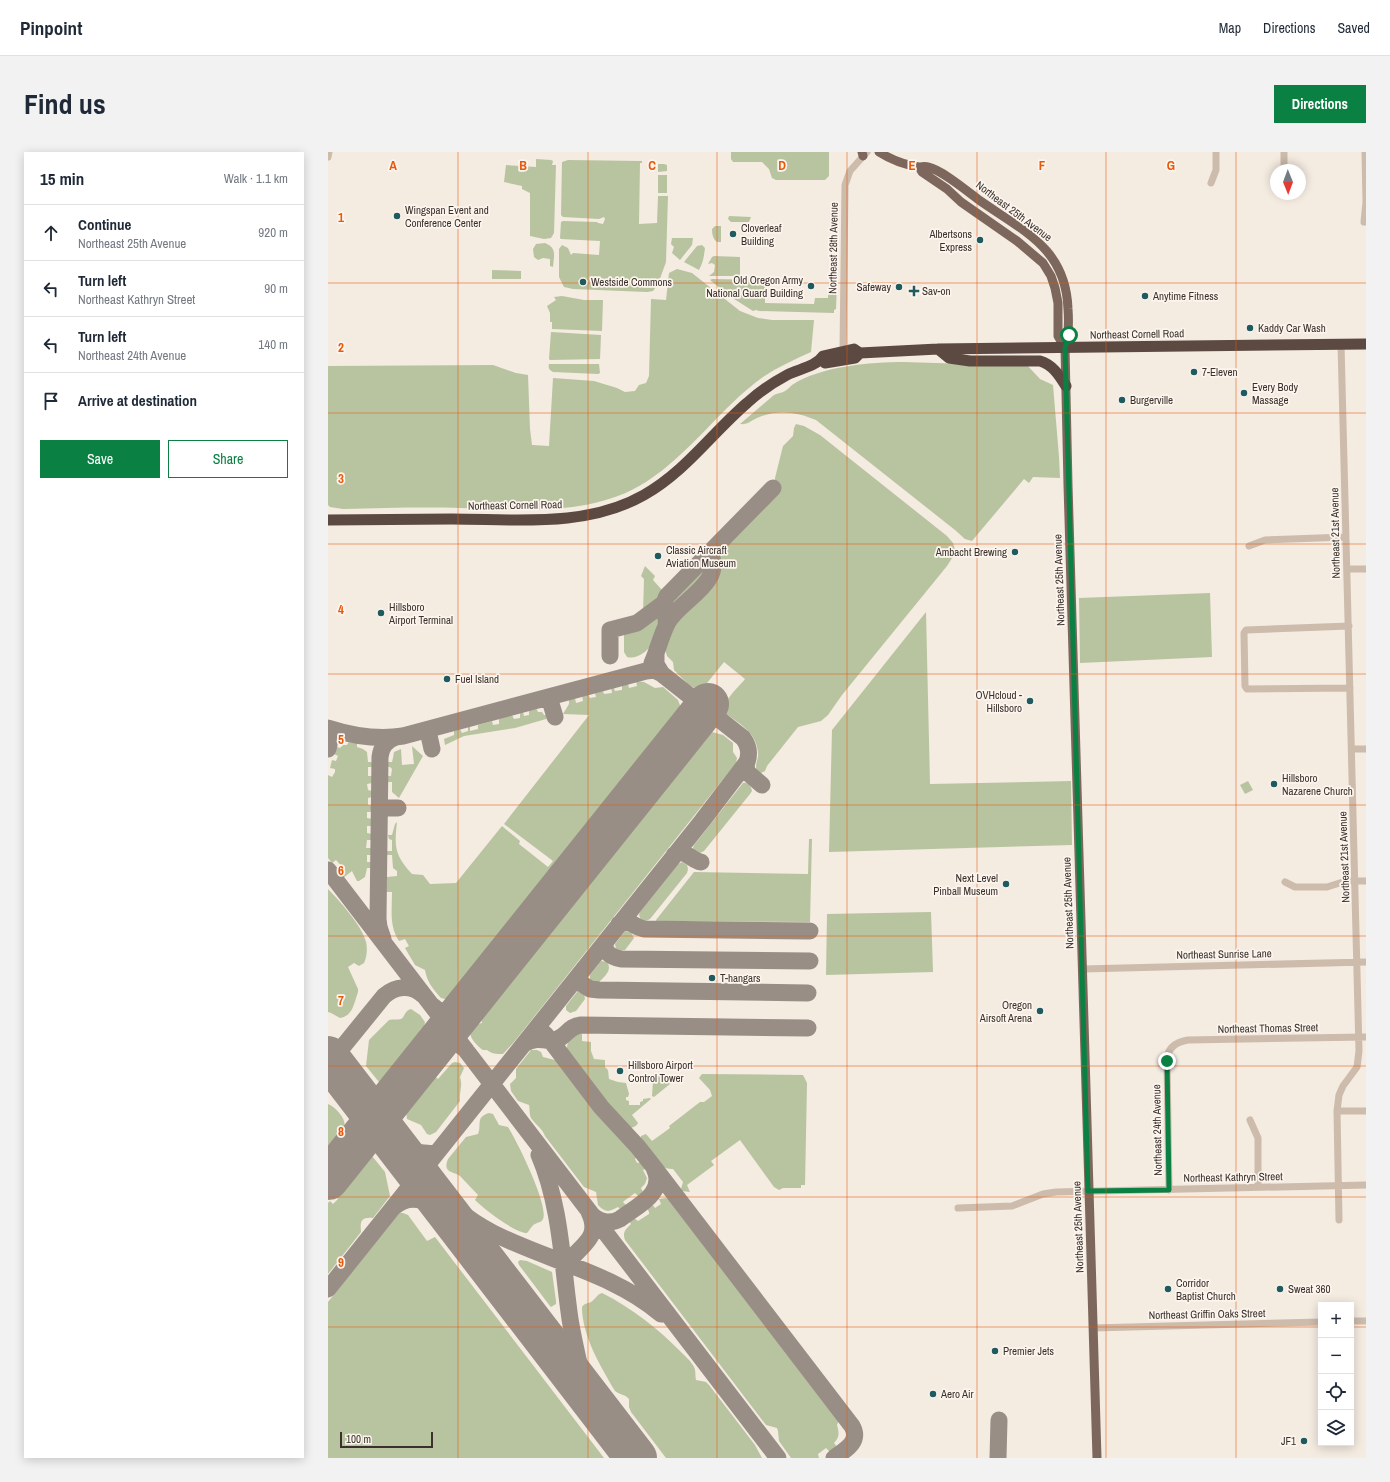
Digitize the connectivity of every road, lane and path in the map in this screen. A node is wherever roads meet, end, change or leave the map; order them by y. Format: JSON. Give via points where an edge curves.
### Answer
{"nodes":[{"id":1,"x":879,"y":152,"type":"edge"},
{"id":2,"x":1216,"y":152,"type":"edge"},
{"id":3,"x":1284,"y":152,"type":"edge"},
{"id":4,"x":1365,"y":152,"type":"edge"},
{"id":5,"x":864,"y":153,"type":"edge"},
{"id":6,"x":1284,"y":164,"type":"edge"},
{"id":7,"x":1211,"y":183,"type":"dead end"},
{"id":8,"x":1365,"y":222,"type":"edge"},
{"id":9,"x":1341,"y":344,"type":"junction"},
{"id":10,"x":1366,"y":344,"type":"edge"},
{"id":11,"x":1065,"y":348,"type":"junction"},
{"id":12,"x":938,"y":349,"type":"junction"},
{"id":13,"x":843,"y":351,"type":"junction"},
{"id":14,"x":860,"y":353,"type":"junction"},
{"id":15,"x":820,"y":361,"type":"junction"},
{"id":16,"x":1066,"y":386,"type":"junction"},
{"id":17,"x":328,"y":520,"type":"edge"},
{"id":18,"x":1346,"y":537,"type":"junction"},
{"id":19,"x":1248,"y":546,"type":"dead end"},
{"id":20,"x":1347,"y":569,"type":"junction"},
{"id":21,"x":1366,"y":569,"type":"edge"},
{"id":22,"x":1349,"y":626,"type":"junction"},
{"id":23,"x":1350,"y":688,"type":"junction"},
{"id":24,"x":1366,"y":749,"type":"edge"},
{"id":25,"x":1352,"y":750,"type":"junction"},
{"id":26,"x":1356,"y":881,"type":"junction"},
{"id":27,"x":1366,"y":881,"type":"edge"},
{"id":28,"x":1285,"y":882,"type":"dead end"},
{"id":29,"x":1358,"y":962,"type":"junction"},
{"id":30,"x":1366,"y":962,"type":"edge"},
{"id":31,"x":1083,"y":969,"type":"junction"},
{"id":32,"x":1362,"y":1037,"type":"edge"},
{"id":33,"x":1172,"y":1047,"type":"joint"},
{"id":34,"x":1366,"y":1111,"type":"edge"},
{"id":35,"x":1337,"y":1112,"type":"junction"},
{"id":36,"x":1250,"y":1120,"type":"dead end"},
{"id":37,"x":1366,"y":1185,"type":"edge"},
{"id":38,"x":1338,"y":1186,"type":"junction"},
{"id":39,"x":1258,"y":1187,"type":"junction"},
{"id":40,"x":1169,"y":1190,"type":"junction"},
{"id":41,"x":1088,"y":1191,"type":"junction"},
{"id":42,"x":958,"y":1208,"type":"dead end"},
{"id":43,"x":1338,"y":1220,"type":"dead end"},
{"id":44,"x":1354,"y":1321,"type":"edge"},
{"id":45,"x":1366,"y":1321,"type":"edge"},
{"id":46,"x":1318,"y":1322,"type":"edge"},
{"id":47,"x":1093,"y":1328,"type":"junction"},
{"id":48,"x":1097,"y":1458,"type":"edge"}],
"edges":[{"from":1,"to":11,"type":"main road","name":"Northeast 25th Avenue","via":[[894,160],[928,167],[947,176],[1032,237],[1050,254],[1063,277],[1068,297],[1069,335]]},
{"from":2,"to":7,"type":"street","via":[[1216,170]]},
{"from":3,"to":6,"type":"street"},
{"from":4,"to":8,"type":"street"},
{"from":5,"to":13,"type":"street","name":"Northeast 28th Avenue","via":[[850,171],[845,185]]},
{"from":9,"to":10,"type":"highway","name":"Northeast Cornell Road"},
{"from":9,"to":11,"type":"highway","name":"Northeast Cornell Road"},
{"from":9,"to":18,"type":"street","name":"Northeast 21st Avenue"},
{"from":11,"to":12,"type":"highway","name":"Northeast Cornell Road"},
{"from":11,"to":16,"type":"main road","name":"Northeast 25th Avenue"},
{"from":12,"to":14,"type":"highway","name":"Northeast Cornell Road"},
{"from":12,"to":16,"type":"highway","via":[[948,358],[970,361],[1040,360],[1055,369]]},
{"from":13,"to":14,"type":"highway","name":"Northeast Cornell Road","via":[[854,349]]},
{"from":13,"to":15,"type":"highway","name":"Northeast Cornell Road","via":[[823,356]]},
{"from":14,"to":15,"type":"highway","name":"Northeast Cornell Road","via":[[855,358],[826,363]]},
{"from":15,"to":17,"type":"highway","name":"Northeast Cornell Road","via":[[767,387],[740,409],[686,464],[644,495],[596,514],[554,519]]},
{"from":16,"to":31,"type":"main road","name":"Northeast 25th Avenue"},
{"from":18,"to":19,"type":"street","via":[[1265,540]]},
{"from":18,"to":20,"type":"street","name":"Northeast 21st Avenue"},
{"from":20,"to":21,"type":"street"},
{"from":20,"to":22,"type":"street","name":"Northeast 21st Avenue"},
{"from":22,"to":23,"type":"street","name":"Northeast 21st Avenue"},
{"from":22,"to":23,"type":"street","via":[[1246,630],[1244,633],[1245,688]]},
{"from":23,"to":25,"type":"street","name":"Northeast 21st Avenue"},
{"from":24,"to":25,"type":"street"},
{"from":25,"to":26,"type":"street","name":"Northeast 21st Avenue"},
{"from":26,"to":27,"type":"street"},
{"from":26,"to":28,"type":"street","via":[[1346,881],[1327,887],[1296,887]]},
{"from":26,"to":29,"type":"street","name":"Northeast 21st Avenue"},
{"from":29,"to":30,"type":"street","name":"Northeast Sunrise Lane"},
{"from":29,"to":31,"type":"street","name":"Northeast Sunrise Lane"},
{"from":29,"to":32,"type":"street","name":"Northeast 21st Avenue"},
{"from":31,"to":41,"type":"main road","name":"Northeast 25th Avenue"},
{"from":32,"to":33,"type":"street","name":"Northeast Thomas Street","via":[[1188,1040]]},
{"from":32,"to":35,"type":"street","name":"Northeast 21st Avenue","via":[[1357,1068],[1343,1086]]},
{"from":33,"to":40,"type":"street","name":"Northeast 24th Avenue","via":[[1168,1052],[1167,1061]]},
{"from":34,"to":35,"type":"street"},
{"from":35,"to":38,"type":"street","name":"Northeast 21st Avenue"},
{"from":36,"to":39,"type":"street","via":[[1258,1138]]},
{"from":37,"to":38,"type":"street","name":"Northeast Kathryn Street"},
{"from":38,"to":39,"type":"street","name":"Northeast Kathryn Street"},
{"from":38,"to":43,"type":"street","name":"Northeast 21st Avenue"},
{"from":39,"to":40,"type":"street","name":"Northeast Kathryn Street"},
{"from":40,"to":41,"type":"street","name":"Northeast Kathryn Street"},
{"from":41,"to":42,"type":"street","name":"Northeast Kathryn Street","via":[[1043,1194],[1012,1206]]},
{"from":41,"to":47,"type":"main road","name":"Northeast 25th Avenue"},
{"from":44,"to":45,"type":"street"},
{"from":46,"to":47,"type":"street","name":"Northeast Griffin Oaks Street"},
{"from":47,"to":48,"type":"main road","name":"Northeast 25th Avenue"}]}
